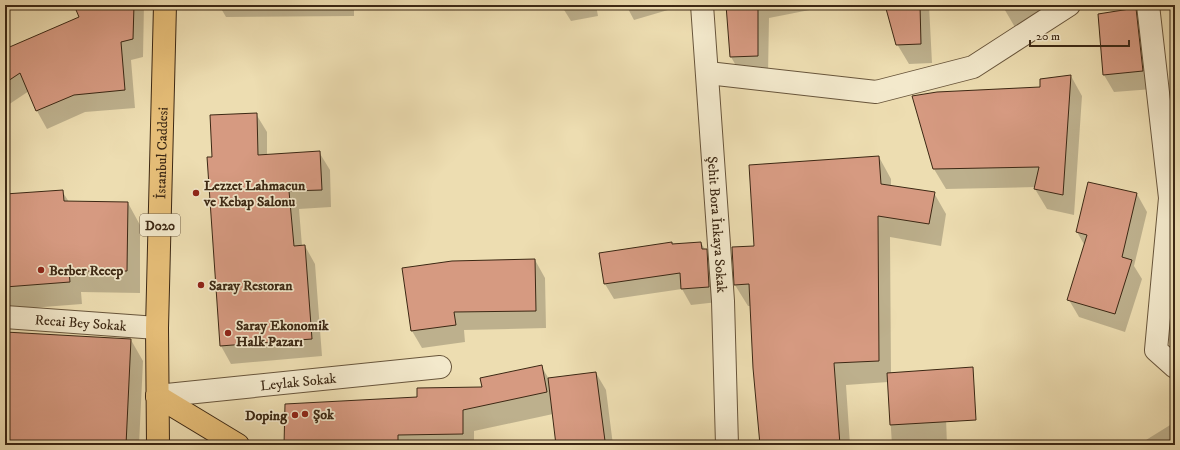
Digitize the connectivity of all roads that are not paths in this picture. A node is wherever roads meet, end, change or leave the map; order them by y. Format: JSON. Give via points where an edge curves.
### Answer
{"nodes":[{"id":1,"x":165,"y":5,"type":"edge"},
{"id":2,"x":702,"y":5,"type":"edge"},
{"id":3,"x":1069,"y":5,"type":"edge"},
{"id":4,"x":1148,"y":5,"type":"edge"},
{"id":5,"x":708,"y":73,"type":"junction"},
{"id":6,"x":5,"y":317,"type":"edge"},
{"id":7,"x":157,"y":328,"type":"junction"},
{"id":8,"x":440,"y":367,"type":"dead end"},
{"id":9,"x":1175,"y":367,"type":"edge"},
{"id":10,"x":157,"y":396,"type":"junction"},
{"id":11,"x":158,"y":445,"type":"edge"},
{"id":12,"x":238,"y":445,"type":"edge"},
{"id":13,"x":727,"y":445,"type":"edge"}],
"edges":[{"from":1,"to":7,"type":"main road","name":"İstanbul Caddesi","number":"D020"},
{"from":2,"to":5,"type":"street","name":"Şehit Bora İnkaya Sokak"},
{"from":3,"to":5,"type":"street","via":[[973,67],[876,92]]},
{"from":4,"to":9,"type":"street","via":[[1170,198],[1156,350]]},
{"from":5,"to":13,"type":"street","name":"Şehit Bora İnkaya Sokak","via":[[723,301]]},
{"from":6,"to":7,"type":"street","name":"Recai Bey Sokak"},
{"from":7,"to":10,"type":"main road","name":"İstanbul Caddesi","number":"D020"},
{"from":8,"to":10,"type":"street","name":"Leylak Sokak"},
{"from":10,"to":11,"type":"main road","name":"İstanbul Caddesi","number":"D020"},
{"from":10,"to":12,"type":"main road"}]}
